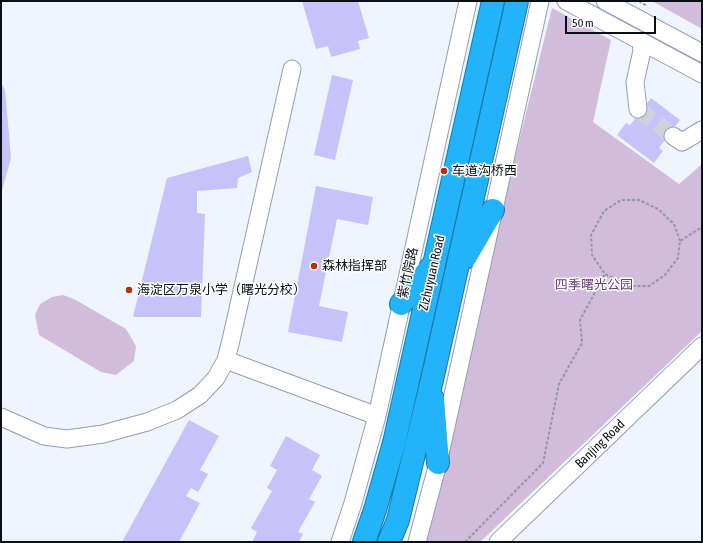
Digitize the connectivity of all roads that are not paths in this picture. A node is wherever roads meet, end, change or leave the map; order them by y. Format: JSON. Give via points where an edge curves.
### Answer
{"nodes":[{"id":1,"x":468,"y":1,"type":"edge"},
{"id":2,"x":493,"y":1,"type":"edge"},
{"id":3,"x":517,"y":1,"type":"edge"},
{"id":4,"x":540,"y":1,"type":"edge"},
{"id":5,"x":566,"y":1,"type":"edge"},
{"id":6,"x":605,"y":1,"type":"edge"},
{"id":7,"x":641,"y":42,"type":"junction"},
{"id":8,"x":702,"y":53,"type":"edge"},
{"id":9,"x":292,"y":69,"type":"dead end"},
{"id":10,"x":702,"y":74,"type":"edge"},
{"id":11,"x":638,"y":109,"type":"dead end"},
{"id":12,"x":702,"y":130,"type":"edge"},
{"id":13,"x":673,"y":136,"type":"tunnel mouth"},
{"id":14,"x":494,"y":210,"type":"junction"},
{"id":15,"x":434,"y":263,"type":"junction"},
{"id":16,"x":455,"y":275,"type":"junction"},
{"id":17,"x":401,"y":304,"type":"junction"},
{"id":18,"x":702,"y":346,"type":"edge"},
{"id":19,"x":226,"y":360,"type":"junction"},
{"id":20,"x":432,"y":380,"type":"junction"},
{"id":21,"x":376,"y":416,"type":"junction"},
{"id":22,"x":1,"y":417,"type":"edge"},
{"id":23,"x":438,"y":463,"type":"junction"},
{"id":24,"x":340,"y":542,"type":"edge"},
{"id":25,"x":364,"y":542,"type":"edge"},
{"id":26,"x":389,"y":542,"type":"edge"},
{"id":27,"x":417,"y":542,"type":"edge"},
{"id":28,"x":498,"y":542,"type":"edge"}],
"edges":[{"from":1,"to":17,"type":"street","name":"紫竹院路"},
{"from":2,"to":15,"type":"highway","name":"Zizhuyuan Road"},
{"from":3,"to":16,"type":"highway","name":"Zizhuyuan Road"},
{"from":4,"to":14,"type":"street"},
{"from":5,"to":7,"type":"street"},
{"from":6,"to":8,"type":"street"},
{"from":7,"to":10,"type":"street"},
{"from":7,"to":11,"type":"street","via":[[642,51],[635,82]]},
{"from":9,"to":19,"type":"street"},
{"from":12,"to":13,"type":"street","via":[[682,142]]},
{"from":14,"to":16,"type":"highway"},
{"from":14,"to":23,"type":"street"},
{"from":15,"to":17,"type":"highway"},
{"from":15,"to":25,"type":"highway","name":"Zizhuyuan Road","via":[[394,443]]},
{"from":16,"to":20,"type":"highway","name":"Zizhuyuan Road"},
{"from":17,"to":21,"type":"street","name":"紫竹院路"},
{"from":18,"to":28,"type":"street","name":"Banjing Road"},
{"from":19,"to":21,"type":"street"},
{"from":19,"to":22,"type":"street","via":[[200,395],[177,410],[147,422],[104,434],[67,439],[44,436]]},
{"from":20,"to":23,"type":"highway"},
{"from":20,"to":26,"type":"highway","name":"Zizhuyuan Road","via":[[398,520]]},
{"from":21,"to":24,"type":"street","name":"紫竹院路","via":[[353,504]]},
{"from":23,"to":27,"type":"street"}]}
